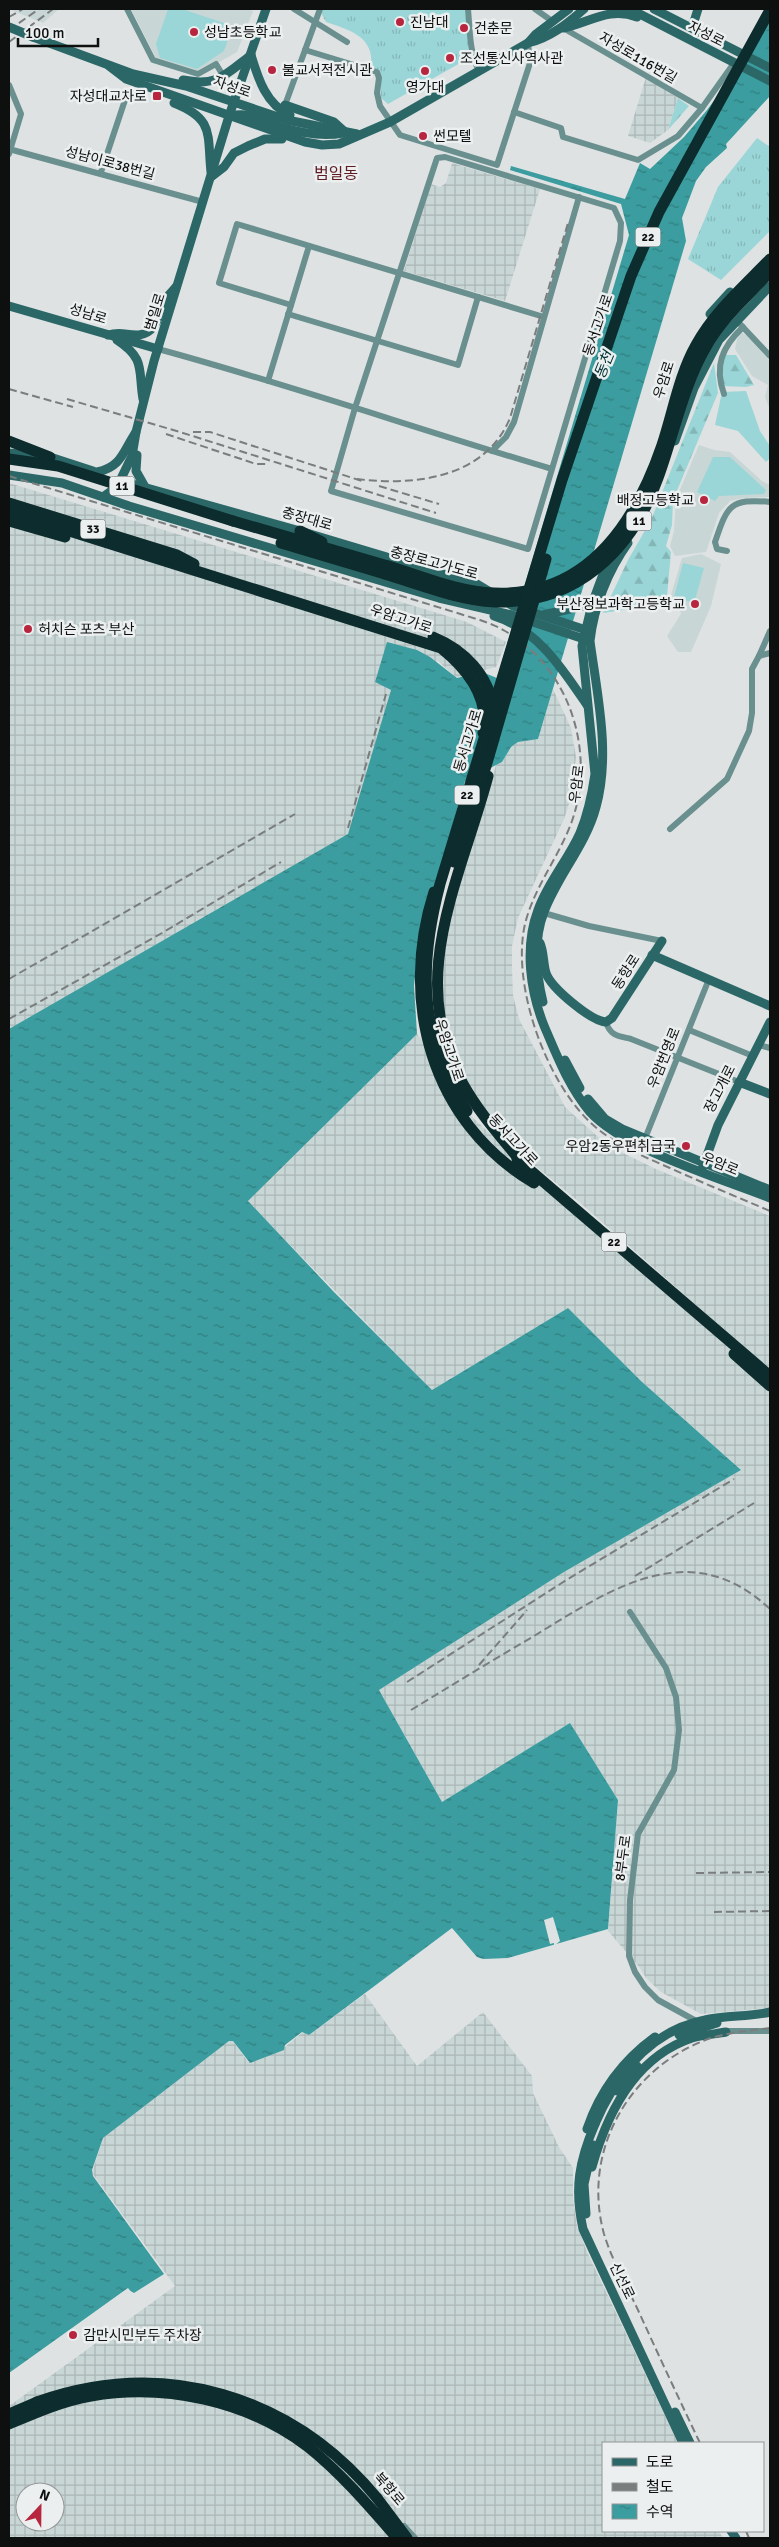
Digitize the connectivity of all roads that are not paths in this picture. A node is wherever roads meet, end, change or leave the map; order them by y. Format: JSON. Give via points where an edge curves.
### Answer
{"nodes":[{"id":1,"x":127,"y":9,"type":"edge"},
{"id":2,"x":266,"y":9,"type":"edge"},
{"id":3,"x":294,"y":9,"type":"edge"},
{"id":4,"x":320,"y":9,"type":"edge"},
{"id":5,"x":468,"y":9,"type":"edge"},
{"id":6,"x":535,"y":9,"type":"edge"},
{"id":7,"x":569,"y":9,"type":"edge"},
{"id":8,"x":584,"y":9,"type":"edge"},
{"id":9,"x":630,"y":9,"type":"edge"},
{"id":10,"x":654,"y":9,"type":"edge"},
{"id":11,"x":698,"y":9,"type":"edge"},
{"id":12,"x":764,"y":9,"type":"edge"},
{"id":13,"x":770,"y":10,"type":"edge"},
{"id":14,"x":563,"y":12,"type":"edge"},
{"id":15,"x":316,"y":20,"type":"junction"},
{"id":16,"x":652,"y":21,"type":"junction"},
{"id":17,"x":552,"y":22,"type":"junction"},
{"id":18,"x":770,"y":25,"type":"edge"},
{"id":19,"x":9,"y":27,"type":"edge"},
{"id":20,"x":563,"y":28,"type":"junction"},
{"id":21,"x":692,"y":28,"type":"junction"},
{"id":22,"x":347,"y":42,"type":"dead end"},
{"id":23,"x":528,"y":43,"type":"junction"},
{"id":24,"x":305,"y":50,"type":"junction"},
{"id":25,"x":741,"y":53,"type":"junction"},
{"id":26,"x":251,"y":55,"type":"junction"},
{"id":27,"x":736,"y":64,"type":"junction"},
{"id":28,"x":109,"y":66,"type":"junction"},
{"id":29,"x":770,"y":68,"type":"edge"},
{"id":30,"x":479,"y":71,"type":"junction"},
{"id":31,"x":133,"y":74,"type":"junction"},
{"id":32,"x":224,"y":77,"type":"junction"},
{"id":33,"x":770,"y":81,"type":"edge"},
{"id":34,"x":9,"y":85,"type":"edge"},
{"id":35,"x":128,"y":91,"type":"dead end"},
{"id":36,"x":158,"y":92,"type":"junction"},
{"id":37,"x":234,"y":101,"type":"junction"},
{"id":38,"x":285,"y":105,"type":"joint"},
{"id":39,"x":702,"y":108,"type":"junction"},
{"id":40,"x":514,"y":112,"type":"junction"},
{"id":41,"x":230,"y":116,"type":"junction"},
{"id":42,"x":390,"y":122,"type":"junction"},
{"id":43,"x":308,"y":124,"type":"junction"},
{"id":44,"x":346,"y":132,"type":"junction"},
{"id":45,"x":357,"y":134,"type":"junction"},
{"id":46,"x":291,"y":138,"type":"junction"},
{"id":47,"x":9,"y":151,"type":"edge"},
{"id":48,"x":101,"y":172,"type":"junction"},
{"id":49,"x":211,"y":177,"type":"junction"},
{"id":50,"x":579,"y":197,"type":"junction"},
{"id":51,"x":203,"y":202,"type":"junction"},
{"id":52,"x":309,"y":246,"type":"junction"},
{"id":53,"x":770,"y":252,"type":"edge"},
{"id":54,"x":770,"y":259,"type":"edge"},
{"id":55,"x":770,"y":266,"type":"edge"},
{"id":56,"x":770,"y":272,"type":"edge"},
{"id":57,"x":399,"y":273,"type":"junction"},
{"id":58,"x":178,"y":284,"type":"junction"},
{"id":59,"x":770,"y":286,"type":"edge"},
{"id":60,"x":748,"y":289,"type":"junction"},
{"id":61,"x":478,"y":297,"type":"junction"},
{"id":62,"x":720,"y":302,"type":"junction"},
{"id":63,"x":291,"y":305,"type":"junction"},
{"id":64,"x":9,"y":306,"type":"edge"},
{"id":65,"x":288,"y":314,"type":"junction"},
{"id":66,"x":544,"y":317,"type":"junction"},
{"id":67,"x":740,"y":324,"type":"junction"},
{"id":68,"x":108,"y":335,"type":"junction"},
{"id":69,"x":378,"y":341,"type":"junction"},
{"id":70,"x":158,"y":349,"type":"junction"},
{"id":71,"x":770,"y":356,"type":"edge"},
{"id":72,"x":268,"y":380,"type":"junction"},
{"id":73,"x":724,"y":394,"type":"dead end"},
{"id":74,"x":143,"y":402,"type":"junction"},
{"id":75,"x":355,"y":408,"type":"junction"},
{"id":76,"x":136,"y":432,"type":"junction"},
{"id":77,"x":9,"y":441,"type":"edge"},
{"id":78,"x":135,"y":445,"type":"junction"},
{"id":79,"x":9,"y":448,"type":"edge"},
{"id":80,"x":492,"y":451,"type":"junction"},
{"id":81,"x":9,"y":454,"type":"edge"},
{"id":82,"x":24,"y":454,"type":"junction"},
{"id":83,"x":50,"y":457,"type":"junction"},
{"id":84,"x":9,"y":459,"type":"edge"},
{"id":85,"x":9,"y":466,"type":"edge"},
{"id":86,"x":552,"y":469,"type":"junction"},
{"id":87,"x":97,"y":472,"type":"junction"},
{"id":88,"x":9,"y":475,"type":"edge"},
{"id":89,"x":121,"y":481,"type":"junction"},
{"id":90,"x":133,"y":484,"type":"junction"},
{"id":91,"x":145,"y":487,"type":"junction"},
{"id":92,"x":104,"y":497,"type":"junction"},
{"id":93,"x":770,"y":502,"type":"edge"},
{"id":94,"x":9,"y":504,"type":"edge"},
{"id":95,"x":128,"y":506,"type":"junction"},
{"id":96,"x":9,"y":508,"type":"edge"},
{"id":97,"x":9,"y":512,"type":"edge"},
{"id":98,"x":9,"y":521,"type":"edge"},
{"id":99,"x":232,"y":525,"type":"junction"},
{"id":100,"x":300,"y":531,"type":"junction"},
{"id":101,"x":727,"y":551,"type":"dead end"},
{"id":102,"x":344,"y":553,"type":"junction"},
{"id":103,"x":294,"y":554,"type":"junction"},
{"id":104,"x":361,"y":568,"type":"junction"},
{"id":105,"x":386,"y":570,"type":"junction"},
{"id":106,"x":207,"y":572,"type":"junction"},
{"id":107,"x":592,"y":604,"type":"junction"},
{"id":108,"x":512,"y":614,"type":"junction"},
{"id":109,"x":540,"y":615,"type":"junction"},
{"id":110,"x":571,"y":630,"type":"junction"},
{"id":111,"x":770,"y":631,"type":"edge"},
{"id":112,"x":588,"y":636,"type":"junction"},
{"id":113,"x":770,"y":653,"type":"edge"},
{"id":114,"x":759,"y":656,"type":"junction"},
{"id":115,"x":589,"y":708,"type":"junction"},
{"id":116,"x":670,"y":830,"type":"dead end"},
{"id":117,"x":544,"y":913,"type":"junction"},
{"id":118,"x":538,"y":940,"type":"junction"},
{"id":119,"x":662,"y":941,"type":"joint"},
{"id":120,"x":652,"y":955,"type":"junction"},
{"id":121,"x":709,"y":979,"type":"junction"},
{"id":122,"x":770,"y":1006,"type":"edge"},
{"id":123,"x":606,"y":1022,"type":"junction"},
{"id":124,"x":770,"y":1022,"type":"edge"},
{"id":125,"x":689,"y":1030,"type":"junction"},
{"id":126,"x":759,"y":1045,"type":"junction"},
{"id":127,"x":770,"y":1048,"type":"edge"},
{"id":128,"x":753,"y":1056,"type":"junction"},
{"id":129,"x":678,"y":1058,"type":"junction"},
{"id":130,"x":739,"y":1082,"type":"junction"},
{"id":131,"x":770,"y":1094,"type":"edge"},
{"id":132,"x":643,"y":1143,"type":"junction"},
{"id":133,"x":522,"y":1163,"type":"junction"},
{"id":134,"x":702,"y":1168,"type":"junction"},
{"id":135,"x":534,"y":1183,"type":"junction"},
{"id":136,"x":770,"y":1190,"type":"edge"},
{"id":137,"x":770,"y":1376,"type":"edge"},
{"id":138,"x":770,"y":1386,"type":"edge"},
{"id":139,"x":630,"y":1612,"type":"dead end"},
{"id":140,"x":770,"y":2012,"type":"edge"},
{"id":141,"x":770,"y":2018,"type":"edge"},
{"id":142,"x":691,"y":2019,"type":"junction"},
{"id":143,"x":770,"y":2031,"type":"edge"},
{"id":144,"x":726,"y":2032,"type":"junction"},
{"id":145,"x":678,"y":2045,"type":"junction"},
{"id":146,"x":598,"y":2124,"type":"junction"},
{"id":147,"x":582,"y":2207,"type":"junction"},
{"id":148,"x":9,"y":2414,"type":"edge"},
{"id":149,"x":9,"y":2424,"type":"edge"},
{"id":150,"x":683,"y":2442,"type":"edge"},
{"id":151,"x":690,"y":2442,"type":"edge"},
{"id":152,"x":337,"y":2468,"type":"dead end"},
{"id":153,"x":356,"y":2496,"type":"dead end"},
{"id":154,"x":393,"y":2538,"type":"edge"},
{"id":155,"x":397,"y":2538,"type":"edge"},
{"id":156,"x":407,"y":2538,"type":"edge"},
{"id":157,"x":415,"y":2538,"type":"edge"}],
"edges":[{"from":1,"to":32,"type":"street","via":[[153,60],[198,74],[216,64]]},
{"from":2,"to":26,"type":"main road"},
{"from":3,"to":15,"type":"street"},
{"from":4,"to":15,"type":"street"},
{"from":5,"to":30,"type":"street","via":[[470,42]]},
{"from":6,"to":17,"type":"street"},
{"from":7,"to":14,"type":"main road","name":"자성로"},
{"from":8,"to":20,"type":"main road","name":"자성로"},
{"from":9,"to":16,"type":"main road","name":"자성로"},
{"from":10,"to":21,"type":"main road","name":"자성로"},
{"from":11,"to":21,"type":"main road"},
{"from":12,"to":25,"type":"main road"},
{"from":13,"to":135,"type":"highway","name":"동서고가로","number":"22","bridge":true,"via":[[659,212],[631,276],[562,480],[430,921],[424,987],[437,1052],[472,1118],[496,1147]]},
{"from":14,"to":17,"type":"main road","name":"자성로"},
{"from":15,"to":22,"type":"street"},
{"from":15,"to":24,"type":"street"},
{"from":16,"to":20,"type":"main road","via":[[618,13],[604,14]]},
{"from":16,"to":27,"type":"main road","name":"자성로"},
{"from":17,"to":23,"type":"main road","name":"자성로"},
{"from":18,"to":133,"type":"highway","name":"동서고가로","number":"22","bridge":true,"via":[[665,217],[633,286],[571,475],[440,912],[433,952],[432,986],[435,1016],[444,1049],[457,1081],[473,1107],[500,1142]]},
{"from":19,"to":28,"type":"main road","name":"자성로","bridge":true},
{"from":20,"to":23,"type":"main road","name":"자성로"},
{"from":20,"to":39,"type":"street","name":"자성로116번길"},
{"from":21,"to":25,"type":"main road","name":"자성로"},
{"from":23,"to":30,"type":"main road","name":"자성로"},
{"from":23,"to":40,"type":"street","via":[[530,63]]},
{"from":24,"to":38,"type":"street"},
{"from":24,"to":42,"type":"street","via":[[376,72],[380,106]]},
{"from":25,"to":29,"type":"main road","name":"자성로"},
{"from":26,"to":32,"type":"main road"},
{"from":26,"to":37,"type":"main road"},
{"from":26,"to":43,"type":"main road","via":[[271,103],[280,111]]},
{"from":27,"to":33,"type":"main road","name":"자성로"},
{"from":27,"to":39,"type":"street"},
{"from":28,"to":31,"type":"main road","name":"자성로"},
{"from":28,"to":36,"type":"main road","name":"자성로","via":[[126,79]]},
{"from":30,"to":42,"type":"main road","name":"자성로"},
{"from":31,"to":32,"type":"main road","via":[[206,83]]},
{"from":31,"to":37,"type":"main road","name":"자성로"},
{"from":34,"to":47,"type":"street","via":[[21,114]]},
{"from":35,"to":48,"type":"street"},
{"from":36,"to":41,"type":"main road","name":"자성로"},
{"from":36,"to":49,"type":"main road","via":[[200,117],[210,141]]},
{"from":37,"to":41,"type":"main road","name":"범일로"},
{"from":37,"to":43,"type":"main road","name":"자성로"},
{"from":38,"to":44,"type":"main road","via":[[334,122]]},
{"from":39,"to":40,"type":"street","via":[[678,136],[638,160],[564,136],[561,128]]},
{"from":40,"to":42,"type":"street","via":[[497,165],[400,135]]},
{"from":41,"to":44,"type":"main road","name":"자성로","via":[[246,115],[310,134],[332,136]]},
{"from":41,"to":46,"type":"main road","name":"자성로"},
{"from":41,"to":49,"type":"main road","name":"범일로"},
{"from":42,"to":45,"type":"main road","name":"자성로"},
{"from":43,"to":44,"type":"main road","name":"자성로"},
{"from":44,"to":45,"type":"main road","name":"자성로"},
{"from":45,"to":46,"type":"main road","name":"자성로","via":[[338,144],[322,145]]},
{"from":46,"to":49,"type":"main road","via":[[265,139],[248,146],[234,154]]},
{"from":47,"to":48,"type":"street","name":"성남이로38번길"},
{"from":48,"to":51,"type":"street","name":"성남이로38번길"},
{"from":49,"to":51,"type":"main road","name":"범일로"},
{"from":50,"to":57,"type":"street","via":[[440,157],[434,162]]},
{"from":50,"to":66,"type":"street"},
{"from":50,"to":86,"type":"street","via":[[614,208],[622,231]]},
{"from":51,"to":58,"type":"main road","name":"범일로"},
{"from":52,"to":57,"type":"street"},
{"from":52,"to":63,"type":"street"},
{"from":52,"to":63,"type":"street","via":[[237,224],[219,283]]},
{"from":53,"to":62,"type":"main road","name":"우암로"},
{"from":54,"to":105,"type":"highway","name":"충장로고가도로","number":"11","bridge":true,"via":[[727,303],[695,345],[641,498],[618,534],[593,561],[550,586],[517,592],[493,593],[460,588]]},
{"from":55,"to":60,"type":"main road"},
{"from":56,"to":105,"type":"highway","name":"충장로고가도로","number":"11","bridge":true,"via":[[734,310],[705,348],[645,510],[625,540],[599,568],[583,580],[553,593],[495,602],[461,596]]},
{"from":57,"to":61,"type":"street"},
{"from":57,"to":69,"type":"street"},
{"from":58,"to":68,"type":"main road","via":[[165,300],[152,329],[139,334],[120,332]]},
{"from":58,"to":70,"type":"main road","name":"범일로"},
{"from":59,"to":67,"type":"main road","name":"우암로"},
{"from":60,"to":62,"type":"main road"},
{"from":60,"to":67,"type":"main road"},
{"from":61,"to":66,"type":"street"},
{"from":61,"to":69,"type":"street","via":[[458,365]]},
{"from":62,"to":67,"type":"street"},
{"from":62,"to":107,"type":"main road","name":"우암로","via":[[700,328],[683,362],[658,443],[599,580]]},
{"from":63,"to":65,"type":"street"},
{"from":64,"to":68,"type":"main road","name":"성남로"},
{"from":65,"to":69,"type":"street"},
{"from":65,"to":72,"type":"street"},
{"from":66,"to":80,"type":"street","via":[[514,422],[506,437]]},
{"from":67,"to":71,"type":"street"},
{"from":67,"to":73,"type":"street","via":[[720,356],[718,373]]},
{"from":67,"to":112,"type":"main road","name":"우암로","via":[[719,340],[708,359],[694,388],[656,496],[613,567]]},
{"from":68,"to":70,"type":"main road","name":"성남로"},
{"from":68,"to":74,"type":"main road","via":[[136,356],[142,369]]},
{"from":69,"to":75,"type":"street"},
{"from":70,"to":72,"type":"street"},
{"from":70,"to":74,"type":"main road","name":"범일로"},
{"from":72,"to":75,"type":"street"},
{"from":74,"to":76,"type":"main road","name":"범일로"},
{"from":75,"to":80,"type":"street"},
{"from":75,"to":86,"type":"street","via":[[331,491],[528,549]]},
{"from":76,"to":78,"type":"main road"},
{"from":76,"to":87,"type":"main road","via":[[115,465]]},
{"from":77,"to":83,"type":"highway"},
{"from":78,"to":89,"type":"main road"},
{"from":78,"to":91,"type":"main road","via":[[136,471]]},
{"from":79,"to":82,"type":"street"},
{"from":80,"to":86,"type":"street"},
{"from":81,"to":82,"type":"main road","name":"충장대로"},
{"from":82,"to":83,"type":"main road","name":"충장대로"},
{"from":83,"to":87,"type":"main road","name":"충장대로"},
{"from":84,"to":99,"type":"highway","name":"충장로고가도로","number":"11","bridge":true,"via":[[58,466]]},
{"from":85,"to":99,"type":"highway","name":"충장로고가도로","number":"11","via":[[56,472]]},
{"from":87,"to":89,"type":"main road","name":"충장대로"},
{"from":88,"to":92,"type":"main road","via":[[62,483]]},
{"from":89,"to":90,"type":"main road","name":"충장대로"},
{"from":89,"to":92,"type":"main road"},
{"from":90,"to":91,"type":"main road","name":"충장대로"},
{"from":90,"to":95,"type":"main road","via":[[127,492]]},
{"from":91,"to":100,"type":"main road","name":"충장대로"},
{"from":92,"to":95,"type":"main road"},
{"from":93,"to":101,"type":"street","via":[[739,502],[729,508],[714,542],[717,549]]},
{"from":94,"to":106,"type":"highway","number":"33","via":[[177,555]]},
{"from":95,"to":103,"type":"main road"},
{"from":96,"to":106,"type":"highway","name":"우암고가로"},
{"from":97,"to":106,"type":"highway","name":"우암고가로"},
{"from":98,"to":106,"type":"highway","via":[[173,568]]},
{"from":99,"to":102,"type":"highway","name":"충장로고가도로","number":"11"},
{"from":99,"to":104,"type":"highway","name":"충장로고가도로","number":"11"},
{"from":100,"to":102,"type":"highway"},
{"from":100,"to":108,"type":"main road","name":"충장대로","via":[[477,584]]},
{"from":102,"to":105,"type":"highway","name":"충장로고가도로","number":"11"},
{"from":103,"to":104,"type":"highway"},
{"from":103,"to":108,"type":"main road","via":[[439,598]]},
{"from":104,"to":105,"type":"highway","name":"충장로고가도로","number":"11"},
{"from":106,"to":133,"type":"highway","name":"우암고가로","bridge":true,"via":[[426,634],[452,646],[473,662],[482,675],[493,700],[496,739],[445,918],[438,948],[436,993],[445,1036],[463,1083],[478,1109]]},
{"from":106,"to":135,"type":"highway","name":"우암고가로","bridge":true,"via":[[428,643],[445,652],[470,676],[482,706],[484,726],[476,762],[426,917],[419,972],[423,1020],[436,1066],[458,1109],[491,1149],[514,1171]]},
{"from":107,"to":109,"type":"main road"},
{"from":107,"to":112,"type":"main road","name":"우암로"},
{"from":108,"to":109,"type":"main road","name":"충장대로","bridge":true},
{"from":108,"to":110,"type":"main road","name":"충장대로","bridge":true},
{"from":108,"to":115,"type":"main road","bridge":true,"via":[[556,658]]},
{"from":109,"to":110,"type":"main road","name":"충장대로"},
{"from":110,"to":112,"type":"main road","name":"충장대로"},
{"from":111,"to":114,"type":"street"},
{"from":112,"to":115,"type":"main road","name":"우암로","via":[[583,661]]},
{"from":112,"to":117,"type":"main road","name":"우암로","via":[[600,717],[602,760],[597,806],[587,833]]},
{"from":113,"to":114,"type":"street"},
{"from":114,"to":116,"type":"street","via":[[752,669],[749,731],[726,779]]},
{"from":115,"to":132,"type":"main road","name":"우암로","via":[[595,774],[593,792],[579,834],[537,911],[530,967],[542,1021],[568,1082],[602,1124]]},
{"from":117,"to":118,"type":"main road","name":"우암로"},
{"from":117,"to":119,"type":"street","name":"동항로"},
{"from":118,"to":123,"type":"main road","via":[[547,975],[593,1019]]},
{"from":118,"to":132,"type":"main road","name":"우암로","via":[[538,981],[545,1011],[574,1079],[606,1119]]},
{"from":119,"to":120,"type":"main road","name":"동항로"},
{"from":120,"to":121,"type":"main road"},
{"from":120,"to":123,"type":"main road","name":"동항로","via":[[612,1018]]},
{"from":121,"to":122,"type":"main road"},
{"from":121,"to":125,"type":"street","name":"우암번영로"},
{"from":123,"to":129,"type":"street","via":[[618,1038],[631,1039]]},
{"from":124,"to":126,"type":"main road","name":"장고개로"},
{"from":125,"to":128,"type":"street"},
{"from":125,"to":129,"type":"street","name":"우암번영로"},
{"from":126,"to":127,"type":"street"},
{"from":126,"to":128,"type":"main road","name":"장고개로"},
{"from":128,"to":130,"type":"main road","name":"장고개로"},
{"from":129,"to":130,"type":"street"},
{"from":129,"to":132,"type":"street","name":"우암번영로"},
{"from":130,"to":131,"type":"main road"},
{"from":130,"to":134,"type":"main road","name":"장고개로"},
{"from":132,"to":134,"type":"main road","name":"우암로"},
{"from":133,"to":137,"type":"highway","name":"동서고가로","number":"22"},
{"from":134,"to":136,"type":"main road","name":"우암로"},
{"from":135,"to":138,"type":"highway","name":"동서고가로","number":"22"},
{"from":139,"to":142,"type":"street","name":"8부두로","via":[[666,1668],[676,1697],[679,1730],[674,1770],[638,1834],[630,1900],[629,1956],[645,1987],[658,2000]]},
{"from":140,"to":146,"type":"main road","bridge":true,"via":[[697,2022],[652,2045],[622,2073],[605,2101]]},
{"from":141,"to":146,"type":"main road","bridge":true,"via":[[719,2023],[677,2036],[631,2072]]},
{"from":142,"to":144,"type":"street","name":"8부두로"},
{"from":142,"to":145,"type":"main road"},
{"from":142,"to":147,"type":"main road","via":[[637,2050],[607,2087],[588,2126],[578,2162],[575,2202]]},
{"from":143,"to":144,"type":"street","name":"8부두로"},
{"from":144,"to":145,"type":"main road","via":[[692,2038]]},
{"from":145,"to":147,"type":"main road","via":[[648,2064],[621,2096],[594,2161]]},
{"from":146,"to":147,"type":"main road","name":"신선로","via":[[587,2167]]},
{"from":147,"to":150,"type":"main road","name":"신선로","via":[[593,2252]]},
{"from":147,"to":151,"type":"main road","name":"신선로","via":[[591,2234]]},
{"from":148,"to":156,"type":"highway","bridge":true,"via":[[60,2394],[112,2384],[162,2382],[226,2395],[280,2418],[322,2444],[360,2477]]},
{"from":149,"to":155,"type":"highway","via":[[90,2396],[152,2392],[222,2404],[276,2426],[306,2446],[343,2478]]},
{"from":152,"to":157,"type":"street","name":"북항로","via":[[346,2467],[362,2476]]},
{"from":153,"to":154,"type":"street","name":"북항로"}]}
